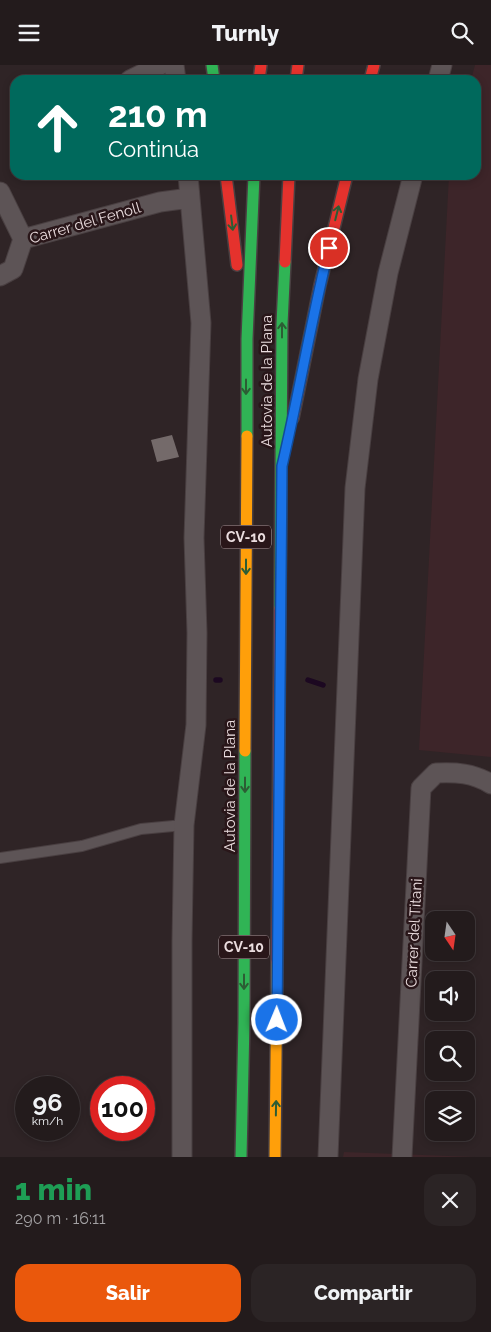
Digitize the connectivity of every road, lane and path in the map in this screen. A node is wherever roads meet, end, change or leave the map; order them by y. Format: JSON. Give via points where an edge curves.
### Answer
{"nodes":[{"id":1,"x":160,"y":65,"type":"edge"},
{"id":2,"x":140,"y":75,"type":"edge"},
{"id":3,"x":188,"y":180,"type":"edge"},
{"id":4,"x":227,"y":180,"type":"edge"},
{"id":5,"x":254,"y":180,"type":"edge"},
{"id":6,"x":290,"y":180,"type":"edge"},
{"id":7,"x":346,"y":180,"type":"edge"},
{"id":8,"x":412,"y":180,"type":"edge"},
{"id":9,"x":0,"y":192,"type":"edge"},
{"id":10,"x":190,"y":197,"type":"junction"},
{"id":11,"x":24,"y":239,"type":"junction"},
{"id":12,"x":0,"y":277,"type":"edge"},
{"id":13,"x":247,"y":339,"type":"junction"},
{"id":14,"x":282,"y":466,"type":"junction"},
{"id":15,"x":491,"y":784,"type":"edge"},
{"id":16,"x":184,"y":825,"type":"junction"},
{"id":17,"x":0,"y":858,"type":"edge"},
{"id":18,"x":182,"y":1157,"type":"edge"},
{"id":19,"x":241,"y":1157,"type":"edge"},
{"id":20,"x":275,"y":1157,"type":"edge"},
{"id":21,"x":328,"y":1157,"type":"edge"},
{"id":22,"x":402,"y":1157,"type":"edge"}],
"edges":[{"from":1,"to":2,"type":"street"},
{"from":3,"to":10,"type":"street"},
{"from":4,"to":13,"type":"highway","one_way":true},
{"from":5,"to":13,"type":"highway","name":"Autovia de la Plana","number":"CV-10"},
{"from":14,"to":6,"type":"highway","name":"Autovia de la Plana","number":"CV-10","one_way":true,"via":[[282,324]]},
{"from":14,"to":7,"type":"highway","one_way":true},
{"from":8,"to":21,"type":"street","via":[[388,273],[368,379],[355,488]]},
{"from":9,"to":11,"type":"street"},
{"from":10,"to":11,"type":"street","name":"Carrer del Fenoll","via":[[160,202]]},
{"from":10,"to":16,"type":"street","via":[[201,323],[194,539],[196,725]]},
{"from":11,"to":12,"type":"street","name":"Carrer del Fenoll","via":[[13,269]]},
{"from":13,"to":19,"type":"highway","name":"Autovia de la Plana","number":"CV-10","one_way":true},
{"from":20,"to":14,"type":"highway","name":"Autovia de la Plana","number":"CV-10","one_way":true},
{"from":15,"to":22,"type":"street","name":"Carrer del Titani","via":[[478,777],[455,772],[436,773],[421,787]]},
{"from":16,"to":17,"type":"lane","via":[[142,829],[82,846]]},
{"from":16,"to":18,"type":"street"}]}
